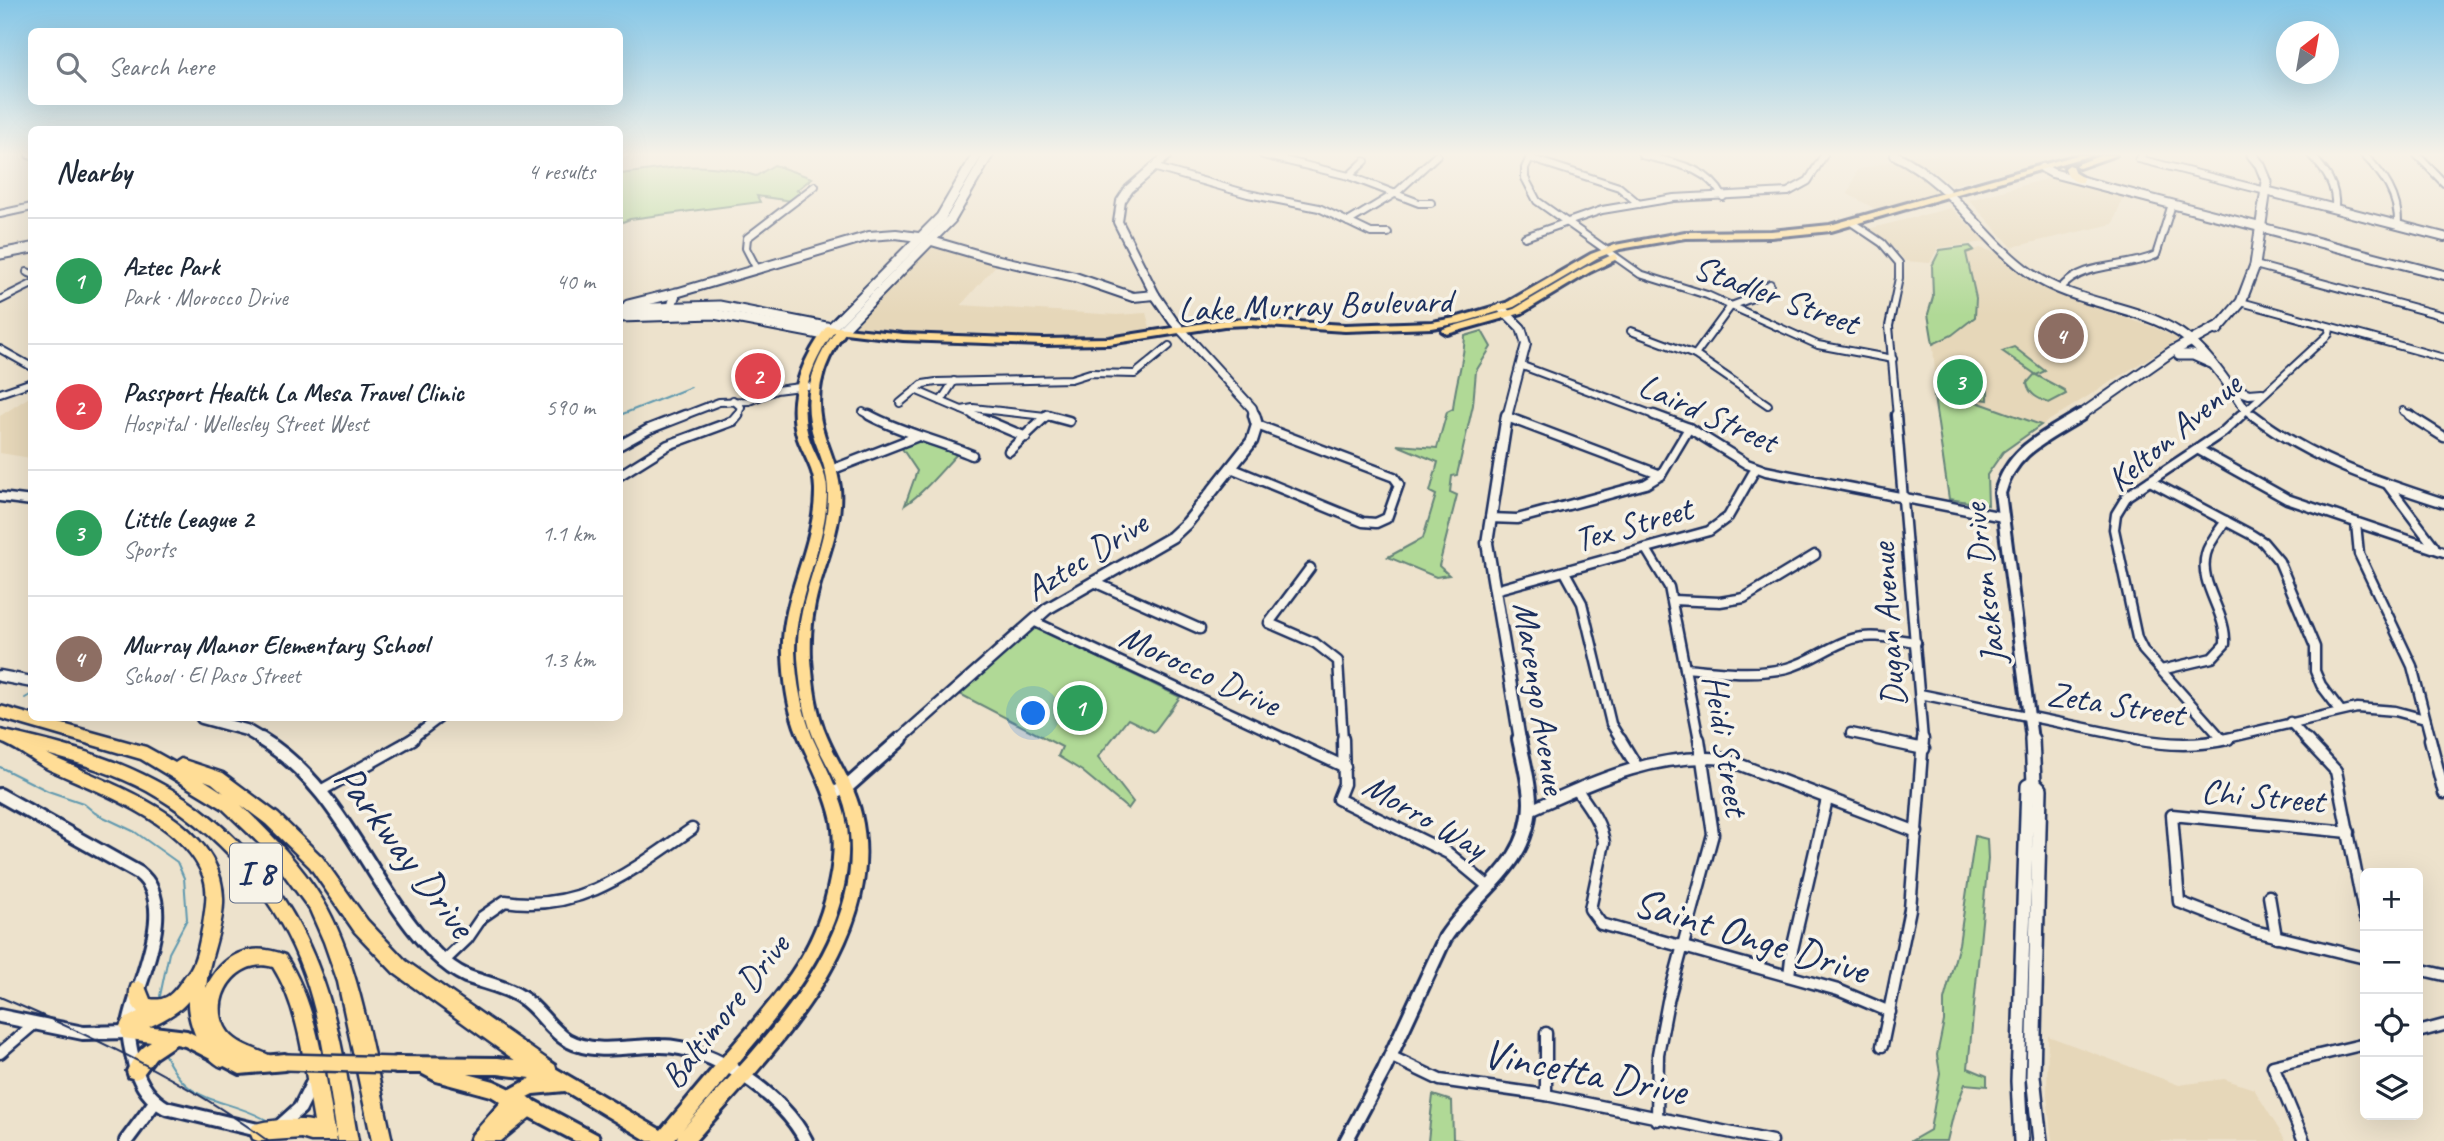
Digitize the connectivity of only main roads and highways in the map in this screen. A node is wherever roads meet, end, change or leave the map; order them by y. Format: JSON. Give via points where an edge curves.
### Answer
{"nodes":[{"id":1,"x":947,"y":208,"type":"edge"},
{"id":2,"x":957,"y":208,"type":"edge"},
{"id":3,"x":1913,"y":208,"type":"edge"},
{"id":4,"x":2263,"y":208,"type":"edge"},
{"id":5,"x":927,"y":239,"type":"junction"},
{"id":6,"x":28,"y":242,"type":"edge"},
{"id":7,"x":0,"y":248,"type":"edge"},
{"id":8,"x":28,"y":249,"type":"edge"},
{"id":9,"x":0,"y":254,"type":"edge"},
{"id":10,"x":676,"y":293,"type":"road end"},
{"id":11,"x":623,"y":307,"type":"edge"},
{"id":12,"x":623,"y":308,"type":"edge"},
{"id":13,"x":669,"y":311,"type":"junction"},
{"id":14,"x":623,"y":317,"type":"edge"},
{"id":15,"x":833,"y":332,"type":"junction"},
{"id":16,"x":2192,"y":344,"type":"junction"},
{"id":17,"x":1092,"y":346,"type":"joint"},
{"id":18,"x":2179,"y":355,"type":"junction"},
{"id":19,"x":2211,"y":363,"type":"road end"},
{"id":20,"x":2149,"y":370,"type":"junction"},
{"id":21,"x":800,"y":387,"type":"joint"},
{"id":22,"x":0,"y":712,"type":"edge"},
{"id":23,"x":28,"y":720,"type":"edge"},
{"id":24,"x":31,"y":721,"type":"edge"},
{"id":25,"x":808,"y":724,"type":"junction"},
{"id":26,"x":5,"y":737,"type":"edge"},
{"id":27,"x":146,"y":754,"type":"junction"},
{"id":28,"x":2034,"y":783,"type":"junction"},
{"id":29,"x":202,"y":968,"type":"junction"},
{"id":30,"x":138,"y":990,"type":"road end"},
{"id":31,"x":167,"y":1009,"type":"junction"},
{"id":32,"x":125,"y":1030,"type":"joint"},
{"id":33,"x":175,"y":1036,"type":"junction"},
{"id":34,"x":222,"y":1058,"type":"junction"},
{"id":35,"x":264,"y":1062,"type":"junction"},
{"id":36,"x":424,"y":1066,"type":"junction"},
{"id":37,"x":135,"y":1071,"type":"road end"},
{"id":38,"x":548,"y":1072,"type":"junction"},
{"id":39,"x":732,"y":1072,"type":"junction"},
{"id":40,"x":565,"y":1083,"type":"junction"},
{"id":41,"x":520,"y":1103,"type":"junction"},
{"id":42,"x":257,"y":1136,"type":"edge"},
{"id":43,"x":327,"y":1141,"type":"edge"},
{"id":44,"x":348,"y":1141,"type":"edge"},
{"id":45,"x":382,"y":1141,"type":"edge"},
{"id":46,"x":478,"y":1141,"type":"edge"},
{"id":47,"x":488,"y":1141,"type":"edge"},
{"id":48,"x":592,"y":1141,"type":"edge"},
{"id":49,"x":663,"y":1141,"type":"edge"},
{"id":50,"x":684,"y":1141,"type":"edge"},
{"id":51,"x":2021,"y":1141,"type":"edge"},
{"id":52,"x":2040,"y":1141,"type":"edge"}],
"edges":[{"from":1,"to":5,"type":"main road","name":"Baltimore Drive"},
{"from":2,"to":5,"type":"main road","name":"Baltimore Drive"},
{"from":3,"to":17,"type":"main road","name":"Lake Murray Boulevard","via":[[1855,225],[1792,233],[1685,235],[1636,243],[1575,266],[1505,311],[1402,336],[1183,332],[1129,347]]},
{"from":4,"to":16,"type":"main road","name":"Jackson Drive","via":[[2255,265],[2241,302],[2216,332]]},
{"from":5,"to":15,"type":"main road","name":"Baltimore Drive"},
{"from":6,"to":7,"type":"main road"},
{"from":8,"to":9,"type":"main road"},
{"from":10,"to":11,"type":"main road"},
{"from":12,"to":13,"type":"main road","name":"Lake Murray Boulevard"},
{"from":13,"to":14,"type":"main road","name":"Lake Murray Boulevard"},
{"from":13,"to":15,"type":"main road","name":"Lake Murray Boulevard"},
{"from":15,"to":17,"type":"main road","name":"Lake Murray Boulevard","via":[[915,346]]},
{"from":15,"to":21,"type":"main road","name":"Baltimore Drive"},
{"from":15,"to":25,"type":"main road","name":"Baltimore Drive","via":[[818,370],[812,410],[831,470],[834,505],[803,637]]},
{"from":16,"to":18,"type":"main road","name":"Jackson Drive"},
{"from":16,"to":20,"type":"main road","name":"Jackson Drive"},
{"from":18,"to":19,"type":"main road"},
{"from":18,"to":20,"type":"main road","name":"Jackson Drive"},
{"from":20,"to":28,"type":"main road","name":"Jackson Drive","via":[[2013,460],[2003,478],[2000,492],[2031,717]]},
{"from":21,"to":25,"type":"main road","name":"Baltimore Drive","via":[[803,435],[821,490],[813,544],[789,632],[790,669]]},
{"from":22,"to":23,"type":"highway","number":"I 8"},
{"from":24,"to":27,"type":"highway","number":"I 8"},
{"from":25,"to":39,"type":"main road","name":"Baltimore Drive","via":[[841,838],[832,905],[795,984]]},
{"from":25,"to":39,"type":"main road","name":"Baltimore Drive","via":[[846,788],[857,830],[857,866],[847,916],[810,989]]},
{"from":26,"to":29,"type":"highway","via":[[35,757],[137,804],[196,848],[210,870],[215,896]]},
{"from":26,"to":44,"type":"highway","number":"I 8","via":[[99,763],[153,787],[203,820],[241,855],[303,950],[332,1045]]},
{"from":27,"to":38,"type":"highway","via":[[217,778],[272,818],[316,862],[378,947]]},
{"from":27,"to":45,"type":"highway","number":"I 8","via":[[203,786],[250,822],[316,905],[347,982]]},
{"from":28,"to":51,"type":"main road","name":"Jackson Drive","via":[[2028,786],[2018,1081]]},
{"from":28,"to":52,"type":"main road","name":"Jackson Drive","via":[[2040,789],[2034,1076]]},
{"from":29,"to":31,"type":"highway","via":[[184,995]]},
{"from":29,"to":34,"type":"highway","via":[[196,1019],[206,1043]]},
{"from":30,"to":31,"type":"highway","via":[[145,1007]]},
{"from":31,"to":32,"type":"highway"},
{"from":32,"to":33,"type":"main road"},
{"from":33,"to":34,"type":"main road"},
{"from":33,"to":37,"type":"main road","via":[[149,1052]]},
{"from":34,"to":35,"type":"main road","via":[[250,1067]]},
{"from":35,"to":36,"type":"main road","bridge":true},
{"from":35,"to":43,"type":"highway","via":[[225,1041],[209,1011],[212,992],[224,976],[240,964],[263,957],[279,961],[289,976]]},
{"from":36,"to":38,"type":"main road","via":[[445,1063]]},
{"from":36,"to":41,"type":"main road","via":[[481,1084]]},
{"from":38,"to":40,"type":"main road"},
{"from":39,"to":49,"type":"main road","name":"Baltimore Drive"},
{"from":39,"to":50,"type":"main road","name":"Baltimore Drive"},
{"from":40,"to":41,"type":"main road","via":[[532,1086]]},
{"from":40,"to":49,"type":"main road"},
{"from":41,"to":46,"type":"main road"},
{"from":41,"to":47,"type":"highway"},
{"from":41,"to":48,"type":"main road"},
{"from":42,"to":43,"type":"highway","via":[[306,1127]]}]}
